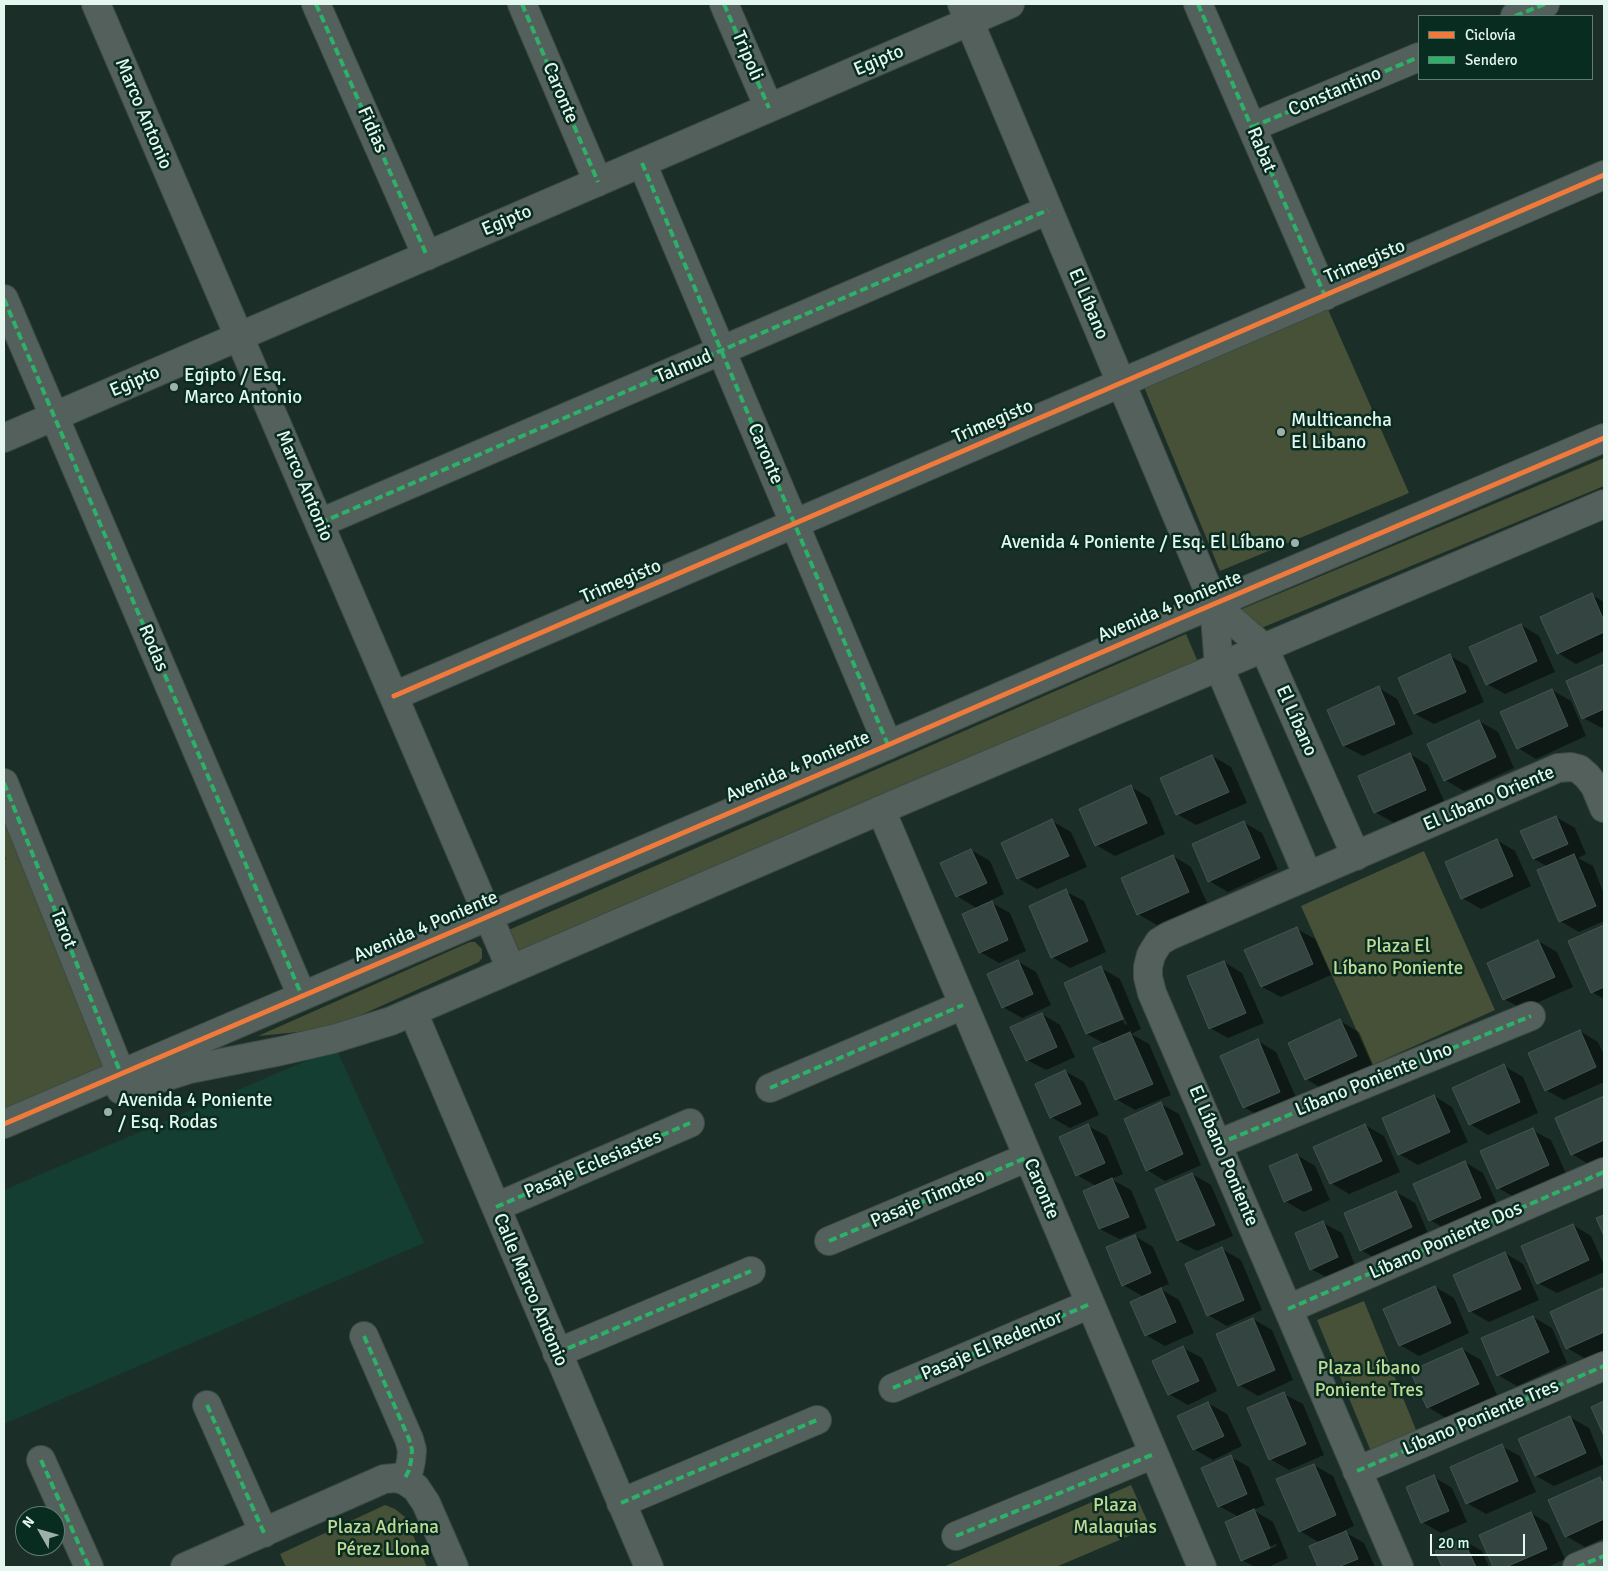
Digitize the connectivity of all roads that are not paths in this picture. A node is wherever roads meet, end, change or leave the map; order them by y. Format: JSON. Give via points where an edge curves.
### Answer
{"nodes":[{"id":1,"x":96,"y":4,"type":"edge"},
{"id":2,"x":316,"y":4,"type":"edge"},
{"id":3,"x":522,"y":4,"type":"edge"},
{"id":4,"x":724,"y":4,"type":"edge"},
{"id":5,"x":1010,"y":4,"type":"edge"},
{"id":6,"x":1198,"y":4,"type":"edge"},
{"id":7,"x":1545,"y":4,"type":"edge"},
{"id":8,"x":965,"y":12,"type":"edge"},
{"id":9,"x":1518,"y":15,"type":"edge"},
{"id":10,"x":1418,"y":57,"type":"edge"},
{"id":11,"x":769,"y":108,"type":"junction"},
{"id":12,"x":1252,"y":127,"type":"junction"},
{"id":13,"x":642,"y":163,"type":"junction"},
{"id":14,"x":1604,"y":175,"type":"edge"},
{"id":15,"x":598,"y":182,"type":"junction"},
{"id":16,"x":1048,"y":210,"type":"junction"},
{"id":17,"x":427,"y":256,"type":"junction"},
{"id":18,"x":1325,"y":296,"type":"junction"},
{"id":19,"x":4,"y":299,"type":"edge"},
{"id":20,"x":240,"y":336,"type":"junction"},
{"id":21,"x":721,"y":351,"type":"junction"},
{"id":22,"x":1121,"y":383,"type":"junction"},
{"id":23,"x":54,"y":417,"type":"junction"},
{"id":24,"x":4,"y":438,"type":"edge"},
{"id":25,"x":1604,"y":438,"type":"edge"},
{"id":26,"x":1604,"y":504,"type":"edge"},
{"id":27,"x":320,"y":523,"type":"junction"},
{"id":28,"x":795,"y":524,"type":"junction"},
{"id":29,"x":1214,"y":604,"type":"junction"},
{"id":30,"x":1264,"y":648,"type":"junction"},
{"id":31,"x":1219,"y":667,"type":"junction"},
{"id":32,"x":394,"y":696,"type":"junction"},
{"id":33,"x":888,"y":745,"type":"junction"},
{"id":34,"x":4,"y":783,"type":"edge"},
{"id":35,"x":1604,"y":808,"type":"edge"},
{"id":36,"x":881,"y":810,"type":"junction"},
{"id":37,"x":1356,"y":856,"type":"junction"},
{"id":38,"x":1308,"y":876,"type":"junction"},
{"id":39,"x":488,"y":916,"type":"junction"},
{"id":40,"x":511,"y":969,"type":"junction"},
{"id":41,"x":302,"y":996,"type":"junction"},
{"id":42,"x":963,"y":1005,"type":"junction"},
{"id":43,"x":413,"y":1012,"type":"junction"},
{"id":44,"x":1531,"y":1016,"type":"dead end"},
{"id":45,"x":121,"y":1074,"type":"junction"},
{"id":46,"x":770,"y":1088,"type":"dead end"},
{"id":47,"x":56,"y":1102,"type":"junction"},
{"id":48,"x":690,"y":1123,"type":"dead end"},
{"id":49,"x":4,"y":1124,"type":"edge"},
{"id":50,"x":1218,"y":1144,"type":"junction"},
{"id":51,"x":1028,"y":1157,"type":"junction"},
{"id":52,"x":1604,"y":1172,"type":"edge"},
{"id":53,"x":496,"y":1207,"type":"junction"},
{"id":54,"x":829,"y":1241,"type":"dead end"},
{"id":55,"x":751,"y":1271,"type":"dead end"},
{"id":56,"x":1090,"y":1304,"type":"junction"},
{"id":57,"x":1288,"y":1309,"type":"junction"},
{"id":58,"x":364,"y":1336,"type":"dead end"},
{"id":59,"x":557,"y":1353,"type":"junction"},
{"id":60,"x":1604,"y":1366,"type":"edge"},
{"id":61,"x":893,"y":1388,"type":"dead end"},
{"id":62,"x":207,"y":1405,"type":"dead end"},
{"id":63,"x":817,"y":1420,"type":"dead end"},
{"id":64,"x":1154,"y":1454,"type":"junction"},
{"id":65,"x":42,"y":1460,"type":"dead end"},
{"id":66,"x":1357,"y":1471,"type":"junction"},
{"id":67,"x":404,"y":1480,"type":"junction"},
{"id":68,"x":621,"y":1503,"type":"junction"},
{"id":69,"x":264,"y":1533,"type":"junction"},
{"id":70,"x":956,"y":1536,"type":"dead end"},
{"id":71,"x":1604,"y":1556,"type":"edge"},
{"id":72,"x":89,"y":1567,"type":"edge"},
{"id":73,"x":185,"y":1567,"type":"edge"},
{"id":74,"x":454,"y":1567,"type":"edge"},
{"id":75,"x":649,"y":1567,"type":"edge"},
{"id":76,"x":1202,"y":1567,"type":"edge"},
{"id":77,"x":1399,"y":1567,"type":"edge"},
{"id":78,"x":1577,"y":1567,"type":"edge"}],
"edges":[{"from":1,"to":20,"type":"street","name":"Marco Antonio"},
{"from":2,"to":17,"type":"street","name":"Fidias"},
{"from":3,"to":15,"type":"street","name":"Caronte"},
{"from":4,"to":11,"type":"street","name":"Tripoli"},
{"from":5,"to":8,"type":"street","name":"Egipto"},
{"from":6,"to":12,"type":"street","name":"Rabat"},
{"from":7,"to":9,"type":"street"},
{"from":8,"to":11,"type":"street","name":"Egipto"},
{"from":8,"to":16,"type":"street","name":"El Líbano"},
{"from":10,"to":12,"type":"street","name":"Constantino"},
{"from":11,"to":13,"type":"street","name":"Egipto"},
{"from":12,"to":18,"type":"street","name":"Rabat"},
{"from":13,"to":15,"type":"street","name":"Egipto"},
{"from":13,"to":21,"type":"street","name":"Caronte"},
{"from":14,"to":18,"type":"street","name":"Trimegisto"},
{"from":15,"to":17,"type":"street","name":"Egipto"},
{"from":16,"to":21,"type":"street","name":"Talmud"},
{"from":16,"to":22,"type":"street","name":"El Líbano"},
{"from":17,"to":20,"type":"street","name":"Egipto"},
{"from":18,"to":22,"type":"street","name":"Trimegisto"},
{"from":19,"to":23,"type":"street","name":"Rodas"},
{"from":20,"to":23,"type":"street","name":"Egipto"},
{"from":20,"to":27,"type":"street","name":"Marco Antonio"},
{"from":21,"to":27,"type":"street","name":"Talmud"},
{"from":21,"to":28,"type":"street","name":"Caronte"},
{"from":22,"to":28,"type":"street","name":"Trimegisto"},
{"from":22,"to":29,"type":"street","name":"El Líbano"},
{"from":23,"to":24,"type":"street","name":"Egipto"},
{"from":23,"to":41,"type":"street","name":"Rodas"},
{"from":25,"to":29,"type":"street","name":"Avenida 4 Poniente"},
{"from":26,"to":30,"type":"street","name":"Avenida 4 Poniente"},
{"from":27,"to":32,"type":"street","name":"Marco Antonio"},
{"from":28,"to":32,"type":"street","name":"Trimegisto"},
{"from":28,"to":33,"type":"street","name":"Caronte"},
{"from":29,"to":30,"type":"street","name":"El Líbano"},
{"from":29,"to":31,"type":"street","name":"El Líbano"},
{"from":29,"to":33,"type":"street","name":"Avenida 4 Poniente"},
{"from":30,"to":31,"type":"street","name":"Avenida 4 Poniente"},
{"from":30,"to":37,"type":"street","name":"El Líbano"},
{"from":31,"to":36,"type":"street","name":"Avenida 4 Poniente"},
{"from":31,"to":38,"type":"street","name":"El Líbano"},
{"from":32,"to":39,"type":"street","name":"Marco Antonio"},
{"from":33,"to":39,"type":"street","name":"Avenida 4 Poniente"},
{"from":34,"to":45,"type":"street","name":"Tarot"},
{"from":35,"to":37,"type":"street","name":"El Líbano Oriente","via":[[1587,776],[1571,767],[1558,768]]},
{"from":36,"to":40,"type":"street","name":"Avenida 4 Poniente"},
{"from":36,"to":42,"type":"street","name":"Caronte"},
{"from":37,"to":38,"type":"street","name":"El Líbano Poniente"},
{"from":38,"to":50,"type":"street","name":"El Líbano Poniente","via":[[1169,936],[1151,955],[1148,977],[1152,993]]},
{"from":39,"to":40,"type":"street","name":"Marco Antonio"},
{"from":39,"to":41,"type":"street","name":"Avenida 4 Poniente"},
{"from":40,"to":43,"type":"street","name":"Avenida 4 Poniente"},
{"from":41,"to":45,"type":"street","name":"Avenida 4 Poniente"},
{"from":42,"to":46,"type":"street"},
{"from":42,"to":51,"type":"street","name":"Caronte"},
{"from":43,"to":47,"type":"street","name":"Avenida 4 Poniente","via":[[333,1039],[190,1069],[133,1088]]},
{"from":43,"to":53,"type":"street","name":"Calle Marco Antonio"},
{"from":44,"to":50,"type":"street","name":"Líbano Poniente Uno"},
{"from":45,"to":47,"type":"street","name":"Avenida 4 Poniente"},
{"from":47,"to":49,"type":"street","name":"Avenida 4 Poniente"},
{"from":48,"to":53,"type":"street","name":"Pasaje Eclesiastes"},
{"from":50,"to":57,"type":"street","name":"El Líbano Poniente"},
{"from":51,"to":54,"type":"street","name":"Pasaje Timoteo"},
{"from":51,"to":56,"type":"street","name":"Caronte"},
{"from":52,"to":57,"type":"street","name":"Líbano Poniente Dos"},
{"from":53,"to":59,"type":"street","name":"Calle Marco Antonio"},
{"from":55,"to":59,"type":"street"},
{"from":56,"to":61,"type":"street","name":"Pasaje El Redentor"},
{"from":56,"to":64,"type":"street","name":"Caronte"},
{"from":57,"to":66,"type":"street","name":"El Líbano Poniente"},
{"from":58,"to":67,"type":"street","via":[[409,1439],[412,1450]]},
{"from":59,"to":68,"type":"street","name":"Calle Marco Antonio"},
{"from":60,"to":66,"type":"street","name":"Líbano Poniente Tres"},
{"from":62,"to":69,"type":"street"},
{"from":63,"to":68,"type":"street"},
{"from":64,"to":70,"type":"street"},
{"from":64,"to":76,"type":"street","name":"Caronte"},
{"from":65,"to":72,"type":"street"},
{"from":66,"to":77,"type":"street","name":"El Líbano Poniente"},
{"from":67,"to":69,"type":"street","via":[[384,1479]]},
{"from":67,"to":74,"type":"street","via":[[416,1488],[426,1503]]},
{"from":68,"to":75,"type":"street","name":"Calle Marco Antonio"},
{"from":69,"to":73,"type":"street"},
{"from":71,"to":78,"type":"street"}]}
